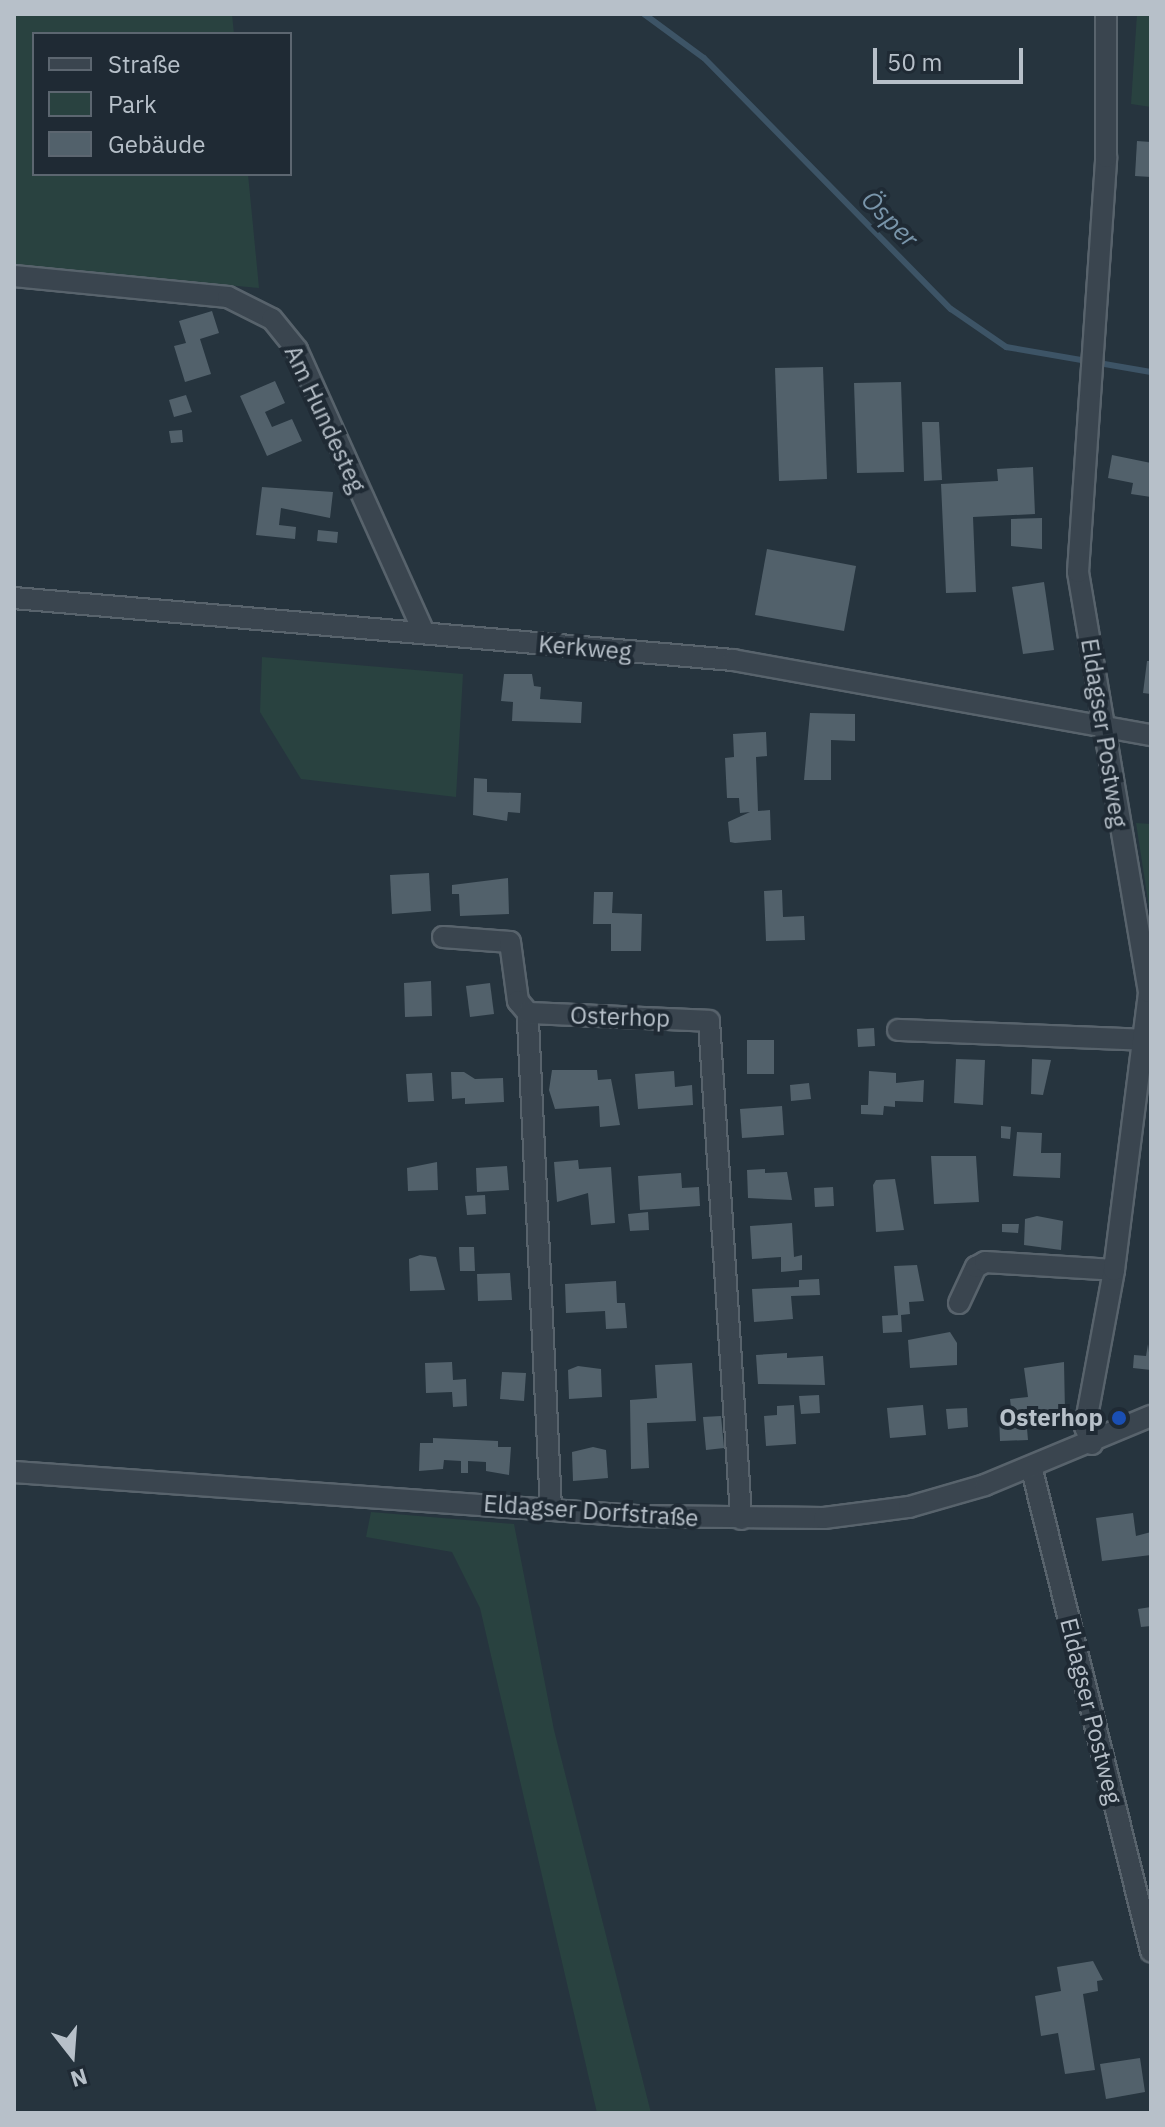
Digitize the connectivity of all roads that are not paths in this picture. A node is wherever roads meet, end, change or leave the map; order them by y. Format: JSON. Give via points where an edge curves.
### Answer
{"nodes":[{"id":1,"x":1106,"y":14,"type":"edge"},
{"id":2,"x":14,"y":276,"type":"edge"},
{"id":3,"x":14,"y":598,"type":"edge"},
{"id":4,"x":423,"y":631,"type":"junction"},
{"id":5,"x":1101,"y":724,"type":"junction"},
{"id":6,"x":1151,"y":735,"type":"edge"},
{"id":7,"x":443,"y":937,"type":"dead end"},
{"id":8,"x":1150,"y":994,"type":"edge"},
{"id":9,"x":528,"y":1013,"type":"junction"},
{"id":10,"x":898,"y":1030,"type":"dead end"},
{"id":11,"x":1145,"y":1040,"type":"junction"},
{"id":12,"x":1114,"y":1270,"type":"junction"},
{"id":13,"x":959,"y":1303,"type":"dead end"},
{"id":14,"x":1151,"y":1416,"type":"edge"},
{"id":15,"x":1092,"y":1444,"type":"junction"},
{"id":16,"x":1032,"y":1470,"type":"junction"},
{"id":17,"x":14,"y":1472,"type":"edge"},
{"id":18,"x":551,"y":1509,"type":"junction"},
{"id":19,"x":741,"y":1519,"type":"junction"},
{"id":20,"x":1151,"y":1952,"type":"edge"}],
"edges":[{"from":1,"to":5,"type":"street","name":"Eldagser Postweg","via":[[1106,157],[1078,572]]},
{"from":2,"to":4,"type":"street","name":"Am Hundesteg","via":[[228,297],[272,319],[297,350]]},
{"from":3,"to":4,"type":"street","name":"Kerkweg"},
{"from":4,"to":5,"type":"street","name":"Kerkweg","via":[[733,660]]},
{"from":5,"to":6,"type":"street","name":"Kerkweg"},
{"from":5,"to":8,"type":"street","name":"Eldagser Postweg"},
{"from":7,"to":9,"type":"street","via":[[510,942],[518,1001]]},
{"from":8,"to":11,"type":"street","name":"Eldagser Postweg"},
{"from":9,"to":18,"type":"street"},
{"from":9,"to":19,"type":"street","name":"Osterhop","via":[[709,1021]]},
{"from":10,"to":11,"type":"street"},
{"from":11,"to":12,"type":"street","name":"Eldagser Postweg"},
{"from":12,"to":13,"type":"street","via":[[985,1262],[976,1267]]},
{"from":12,"to":15,"type":"street","name":"Eldagser Postweg","via":[[1085,1427]]},
{"from":14,"to":15,"type":"street","name":"Eldagser Dorfstraße"},
{"from":15,"to":16,"type":"street","name":"Eldagser Dorfstraße"},
{"from":16,"to":19,"type":"street","name":"Eldagser Dorfstraße","via":[[909,1507],[824,1518]]},
{"from":16,"to":20,"type":"street","name":"Eldagser Postweg"},
{"from":17,"to":18,"type":"street","name":"Eldagser Dorfstraße"},
{"from":18,"to":19,"type":"street","name":"Eldagser Dorfstraße"}]}
